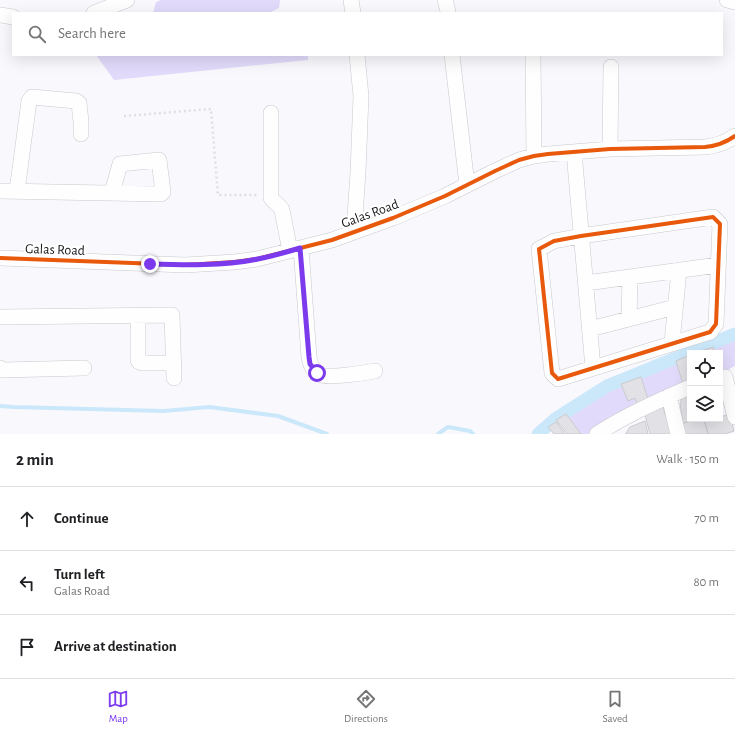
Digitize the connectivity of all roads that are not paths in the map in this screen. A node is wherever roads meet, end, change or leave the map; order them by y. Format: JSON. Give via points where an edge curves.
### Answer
{"nodes":[{"id":1,"x":127,"y":0,"type":"edge"},
{"id":2,"x":352,"y":0,"type":"edge"},
{"id":3,"x":727,"y":0,"type":"edge"},
{"id":4,"x":735,"y":2,"type":"edge"},
{"id":5,"x":97,"y":12,"type":"edge"},
{"id":6,"x":353,"y":12,"type":"edge"},
{"id":7,"x":0,"y":15,"type":"edge"},
{"id":8,"x":12,"y":17,"type":"edge"},
{"id":9,"x":357,"y":56,"type":"edge"},
{"id":10,"x":452,"y":56,"type":"edge"},
{"id":11,"x":533,"y":56,"type":"edge"},
{"id":12,"x":611,"y":67,"type":"dead end"},
{"id":13,"x":271,"y":113,"type":"dead end"},
{"id":14,"x":81,"y":134,"type":"dead end"},
{"id":15,"x":735,"y":136,"type":"edge"},
{"id":16,"x":610,"y":149,"type":"junction"},
{"id":17,"x":574,"y":152,"type":"junction"},
{"id":18,"x":534,"y":156,"type":"junction"},
{"id":19,"x":467,"y":185,"type":"junction"},
{"id":20,"x":0,"y":191,"type":"edge"},
{"id":21,"x":17,"y":191,"type":"junction"},
{"id":22,"x":112,"y":193,"type":"dead end"},
{"id":23,"x":354,"y":232,"type":"junction"},
{"id":24,"x":581,"y":236,"type":"junction"},
{"id":25,"x":295,"y":249,"type":"junction"},
{"id":26,"x":0,"y":258,"type":"edge"},
{"id":27,"x":718,"y":265,"type":"junction"},
{"id":28,"x":679,"y":270,"type":"junction"},
{"id":29,"x":630,"y":277,"type":"junction"},
{"id":30,"x":586,"y":283,"type":"junction"},
{"id":31,"x":675,"y":307,"type":"junction"},
{"id":32,"x":138,"y":316,"type":"junction"},
{"id":33,"x":0,"y":317,"type":"edge"},
{"id":34,"x":629,"y":319,"type":"junction"},
{"id":35,"x":590,"y":329,"type":"junction"},
{"id":36,"x":672,"y":343,"type":"junction"},
{"id":37,"x":0,"y":368,"type":"edge"},
{"id":38,"x":84,"y":368,"type":"dead end"},
{"id":39,"x":593,"y":368,"type":"junction"},
{"id":40,"x":375,"y":371,"type":"dead end"},
{"id":41,"x":727,"y":376,"type":"edge"},
{"id":42,"x":687,"y":388,"type":"edge"},
{"id":43,"x":669,"y":396,"type":"junction"},
{"id":44,"x":735,"y":417,"type":"edge"},
{"id":45,"x":617,"y":428,"type":"edge"},
{"id":46,"x":597,"y":434,"type":"edge"},
{"id":47,"x":678,"y":434,"type":"edge"}],
"edges":[{"from":1,"to":5,"type":"street"},
{"from":2,"to":6,"type":"street"},
{"from":3,"to":4,"type":"street"},
{"from":7,"to":8,"type":"street"},
{"from":9,"to":23,"type":"street","via":[[361,96]]},
{"from":10,"to":19,"type":"street"},
{"from":11,"to":18,"type":"street"},
{"from":12,"to":16,"type":"street"},
{"from":13,"to":25,"type":"street","via":[[271,195],[272,200],[282,210]]},
{"from":14,"to":21,"type":"street","via":[[79,103],[30,98]]},
{"from":15,"to":16,"type":"street","name":"Galas Road","via":[[717,146]]},
{"from":16,"to":17,"type":"street","name":"Galas Road"},
{"from":17,"to":18,"type":"street","name":"Galas Road"},
{"from":17,"to":24,"type":"street"},
{"from":18,"to":19,"type":"street","name":"Galas Road","via":[[518,160]]},
{"from":19,"to":23,"type":"street","name":"Galas Road","via":[[425,205]]},
{"from":20,"to":21,"type":"street"},
{"from":21,"to":22,"type":"street"},
{"from":23,"to":25,"type":"street","name":"Galas Road"},
{"from":24,"to":27,"type":"street","via":[[713,217],[720,224]]},
{"from":24,"to":30,"type":"street"},
{"from":24,"to":39,"type":"street","via":[[554,241],[539,249],[552,373],[558,379]]},
{"from":25,"to":26,"type":"street","name":"Galas Road","via":[[257,259],[184,265]]},
{"from":25,"to":40,"type":"street","via":[[310,364],[313,369],[321,375],[330,376]]},
{"from":27,"to":28,"type":"street"},
{"from":27,"to":36,"type":"street","via":[[716,324],[710,332]]},
{"from":28,"to":29,"type":"street"},
{"from":28,"to":31,"type":"street"},
{"from":29,"to":30,"type":"street"},
{"from":29,"to":34,"type":"street"},
{"from":30,"to":35,"type":"street"},
{"from":31,"to":34,"type":"street"},
{"from":31,"to":36,"type":"street"},
{"from":32,"to":32,"type":"street","via":[[172,316],[174,371],[139,362]]},
{"from":32,"to":33,"type":"street"},
{"from":34,"to":35,"type":"street"},
{"from":35,"to":39,"type":"street"},
{"from":36,"to":39,"type":"street"},
{"from":37,"to":38,"type":"street"},
{"from":41,"to":44,"type":"street"},
{"from":42,"to":43,"type":"street"},
{"from":43,"to":45,"type":"street"},
{"from":43,"to":47,"type":"street"},
{"from":45,"to":46,"type":"street"}]}
